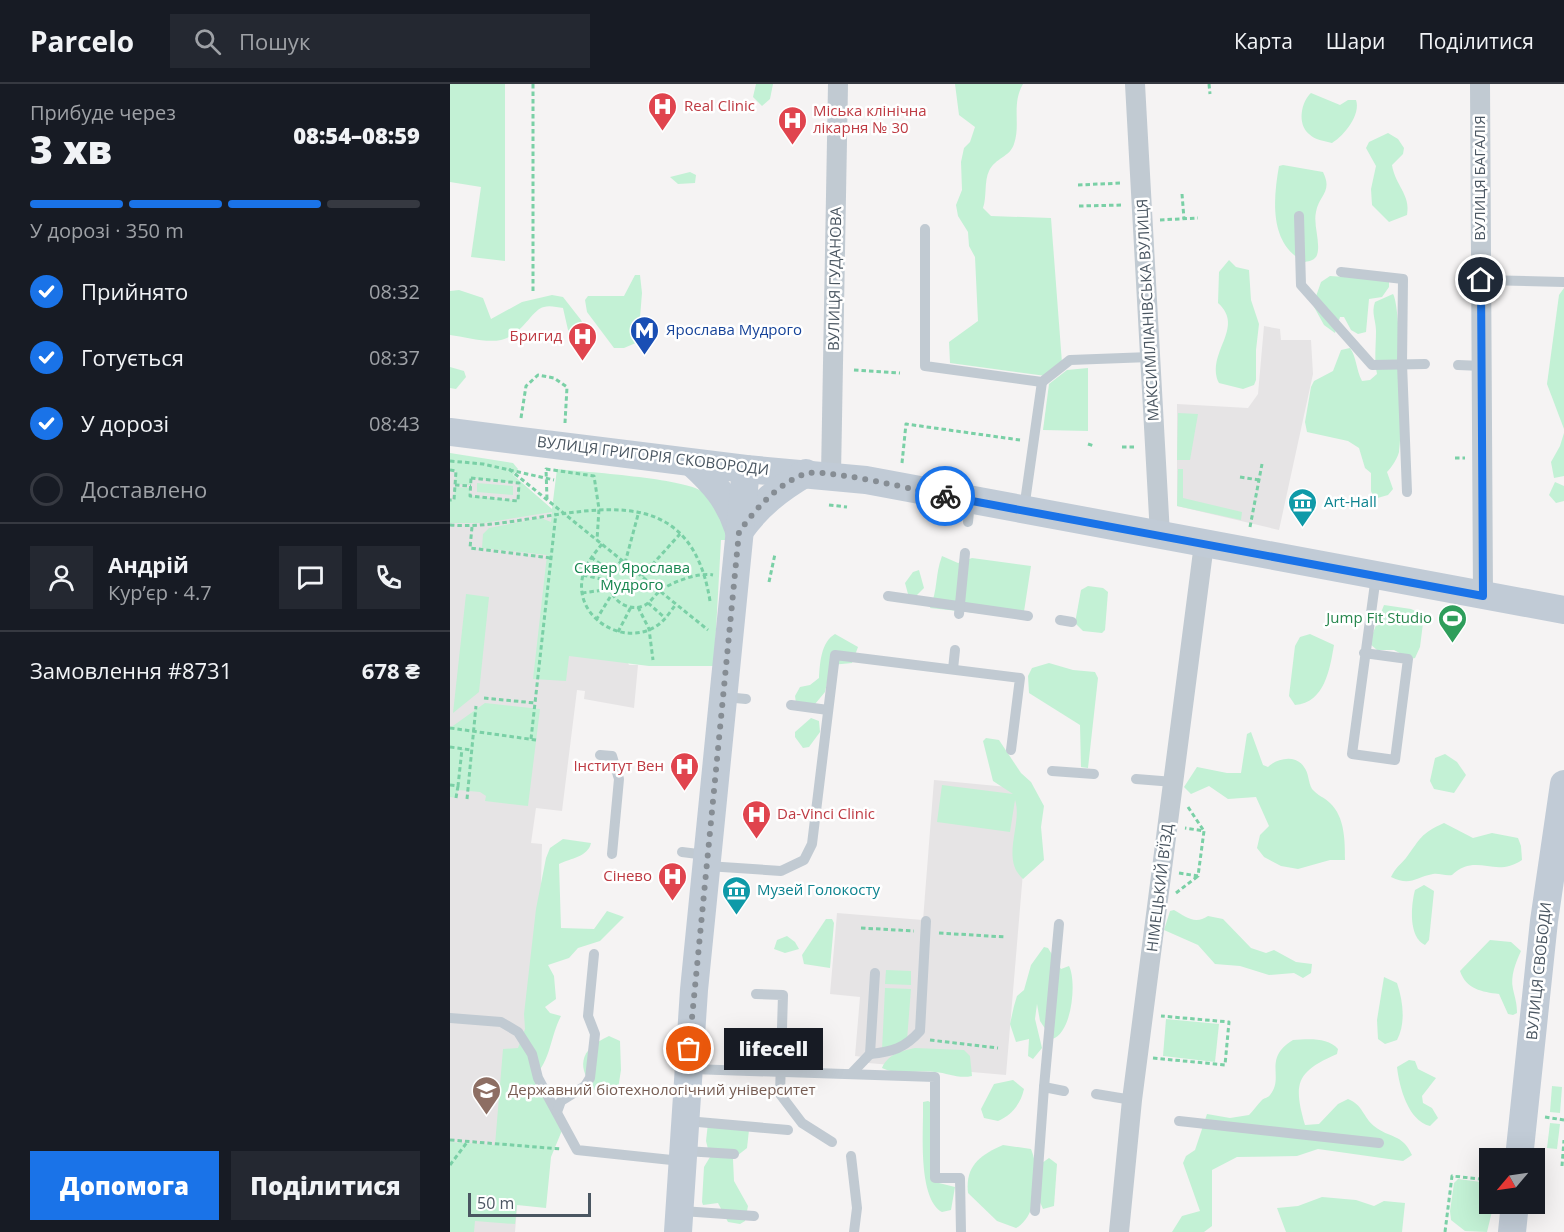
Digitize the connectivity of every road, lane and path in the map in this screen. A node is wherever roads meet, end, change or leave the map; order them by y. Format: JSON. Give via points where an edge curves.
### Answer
{"nodes":[{"id":1,"x":532,"y":84,"type":"edge"},
{"id":2,"x":838,"y":84,"type":"edge"},
{"id":3,"x":1135,"y":84,"type":"edge"},
{"id":4,"x":1209,"y":84,"type":"edge"},
{"id":5,"x":1480,"y":84,"type":"edge"},
{"id":6,"x":1210,"y":94,"type":"dead end"},
{"id":7,"x":1122,"y":183,"type":"dead end"},
{"id":8,"x":1078,"y":184,"type":"dead end"},
{"id":9,"x":1182,"y":194,"type":"dead end"},
{"id":10,"x":1123,"y":204,"type":"dead end"},
{"id":11,"x":1079,"y":206,"type":"dead end"},
{"id":12,"x":1299,"y":216,"type":"dead end"},
{"id":13,"x":1198,"y":218,"type":"dead end"},
{"id":14,"x":1184,"y":219,"type":"junction"},
{"id":15,"x":1158,"y":220,"type":"dead end"},
{"id":16,"x":925,"y":229,"type":"dead end"},
{"id":17,"x":1341,"y":272,"type":"dead end"},
{"id":18,"x":1481,"y":280,"type":"junction"},
{"id":19,"x":1564,"y":282,"type":"edge"},
{"id":20,"x":533,"y":293,"type":"dead end"},
{"id":21,"x":1150,"y":357,"type":"junction"},
{"id":22,"x":1402,"y":364,"type":"junction"},
{"id":23,"x":1425,"y":364,"type":"dead end"},
{"id":24,"x":1458,"y":365,"type":"dead end"},
{"id":25,"x":1482,"y":366,"type":"junction"},
{"id":26,"x":854,"y":370,"type":"dead end"},
{"id":27,"x":900,"y":373,"type":"dead end"},
{"id":28,"x":1042,"y":382,"type":"junction"},
{"id":29,"x":521,"y":418,"type":"dead end"},
{"id":30,"x":565,"y":423,"type":"dead end"},
{"id":31,"x":450,"y":432,"type":"edge"},
{"id":32,"x":1034,"y":442,"type":"junction"},
{"id":33,"x":1088,"y":444,"type":"dead end"},
{"id":34,"x":1094,"y":446,"type":"dead end"},
{"id":35,"x":1122,"y":447,"type":"dead end"},
{"id":36,"x":1136,"y":447,"type":"dead end"},
{"id":37,"x":1455,"y":458,"type":"dead end"},
{"id":38,"x":1470,"y":459,"type":"dead end"},
{"id":39,"x":450,"y":461,"type":"edge"},
{"id":40,"x":692,"y":463,"type":"junction"},
{"id":41,"x":1262,"y":464,"type":"dead end"},
{"id":42,"x":901,"y":465,"type":"dead end"},
{"id":43,"x":509,"y":469,"type":"junction"},
{"id":44,"x":746,"y":469,"type":"junction"},
{"id":45,"x":450,"y":470,"type":"edge"},
{"id":46,"x":818,"y":474,"type":"junction"},
{"id":47,"x":1240,"y":477,"type":"dead end"},
{"id":48,"x":546,"y":478,"type":"junction"},
{"id":49,"x":554,"y":480,"type":"dead end"},
{"id":50,"x":1258,"y":480,"type":"junction"},
{"id":51,"x":455,"y":485,"type":"junction"},
{"id":52,"x":471,"y":486,"type":"junction"},
{"id":53,"x":1407,"y":492,"type":"dead end"},
{"id":54,"x":547,"y":499,"type":"junction"},
{"id":55,"x":450,"y":500,"type":"edge"},
{"id":56,"x":830,"y":505,"type":"dead end"},
{"id":57,"x":847,"y":507,"type":"dead end"},
{"id":58,"x":598,"y":509,"type":"junction"},
{"id":59,"x":639,"y":511,"type":"junction"},
{"id":60,"x":1024,"y":511,"type":"junction"},
{"id":61,"x":565,"y":512,"type":"junction"},
{"id":62,"x":556,"y":513,"type":"junction"},
{"id":63,"x":450,"y":525,"type":"edge"},
{"id":64,"x":472,"y":527,"type":"junction"},
{"id":65,"x":1250,"y":527,"type":"dead end"},
{"id":66,"x":739,"y":532,"type":"junction"},
{"id":67,"x":680,"y":534,"type":"junction"},
{"id":68,"x":1160,"y":535,"type":"junction"},
{"id":69,"x":597,"y":540,"type":"junction"},
{"id":70,"x":602,"y":544,"type":"junction"},
{"id":71,"x":1204,"y":544,"type":"junction"},
{"id":72,"x":965,"y":553,"type":"dead end"},
{"id":73,"x":775,"y":554,"type":"dead end"},
{"id":74,"x":591,"y":557,"type":"junction"},
{"id":75,"x":551,"y":558,"type":"junction"},
{"id":76,"x":622,"y":560,"type":"junction"},
{"id":77,"x":626,"y":563,"type":"junction"},
{"id":78,"x":612,"y":573,"type":"junction"},
{"id":79,"x":703,"y":573,"type":"junction"},
{"id":80,"x":583,"y":575,"type":"junction"},
{"id":81,"x":713,"y":575,"type":"dead end"},
{"id":82,"x":642,"y":576,"type":"junction"},
{"id":83,"x":1376,"y":576,"type":"junction"},
{"id":84,"x":610,"y":581,"type":"junction"},
{"id":85,"x":769,"y":582,"type":"dead end"},
{"id":86,"x":612,"y":591,"type":"junction"},
{"id":87,"x":660,"y":591,"type":"junction"},
{"id":88,"x":582,"y":593,"type":"junction"},
{"id":89,"x":888,"y":596,"type":"dead end"},
{"id":90,"x":1483,"y":596,"type":"junction"},
{"id":91,"x":648,"y":603,"type":"junction"},
{"id":92,"x":676,"y":604,"type":"junction"},
{"id":93,"x":632,"y":607,"type":"junction"},
{"id":94,"x":638,"y":607,"type":"junction"},
{"id":95,"x":959,"y":610,"type":"junction"},
{"id":96,"x":1564,"y":610,"type":"edge"},
{"id":97,"x":711,"y":612,"type":"dead end"},
{"id":98,"x":1028,"y":616,"type":"dead end"},
{"id":99,"x":664,"y":618,"type":"junction"},
{"id":100,"x":596,"y":620,"type":"junction"},
{"id":101,"x":1060,"y":621,"type":"dead end"},
{"id":102,"x":1072,"y":622,"type":"dead end"},
{"id":103,"x":649,"y":629,"type":"junction"},
{"id":104,"x":618,"y":632,"type":"junction"},
{"id":105,"x":711,"y":633,"type":"dead end"},
{"id":106,"x":955,"y":650,"type":"dead end"},
{"id":107,"x":1364,"y":653,"type":"junction"},
{"id":108,"x":653,"y":660,"type":"dead end"},
{"id":109,"x":953,"y":669,"type":"junction"},
{"id":110,"x":484,"y":698,"type":"dead end"},
{"id":111,"x":535,"y":703,"type":"junction"},
{"id":112,"x":791,"y":705,"type":"dead end"},
{"id":113,"x":476,"y":706,"type":"dead end"},
{"id":114,"x":828,"y":710,"type":"junction"},
{"id":115,"x":450,"y":728,"type":"edge"},
{"id":116,"x":473,"y":731,"type":"junction"},
{"id":117,"x":531,"y":739,"type":"junction"},
{"id":118,"x":536,"y":740,"type":"dead end"},
{"id":119,"x":450,"y":747,"type":"edge"},
{"id":120,"x":462,"y":749,"type":"junction"},
{"id":121,"x":471,"y":750,"type":"junction"},
{"id":122,"x":1011,"y":750,"type":"dead end"},
{"id":123,"x":600,"y":755,"type":"dead end"},
{"id":124,"x":1052,"y":771,"type":"dead end"},
{"id":125,"x":1094,"y":774,"type":"dead end"},
{"id":126,"x":1136,"y":779,"type":"dead end"},
{"id":127,"x":1174,"y":782,"type":"junction"},
{"id":128,"x":1564,"y":784,"type":"edge"},
{"id":129,"x":450,"y":785,"type":"edge"},
{"id":130,"x":458,"y":786,"type":"junction"},
{"id":131,"x":456,"y":798,"type":"dead end"},
{"id":132,"x":467,"y":799,"type":"dead end"},
{"id":133,"x":1186,"y":804,"type":"dead end"},
{"id":134,"x":1175,"y":827,"type":"dead end"},
{"id":135,"x":1204,"y":831,"type":"junction"},
{"id":136,"x":612,"y":854,"type":"dead end"},
{"id":137,"x":699,"y":858,"type":"junction"},
{"id":138,"x":1168,"y":872,"type":"dead end"},
{"id":139,"x":1198,"y":876,"type":"junction"},
{"id":140,"x":1172,"y":896,"type":"dead end"},
{"id":141,"x":926,"y":921,"type":"dead end"},
{"id":142,"x":1059,"y":924,"type":"dead end"},
{"id":143,"x":594,"y":954,"type":"dead end"},
{"id":144,"x":875,"y":973,"type":"dead end"},
{"id":145,"x":756,"y":994,"type":"dead end"},
{"id":146,"x":1150,"y":1014,"type":"dead end"},
{"id":147,"x":450,"y":1018,"type":"edge"},
{"id":148,"x":913,"y":1038,"type":"junction"},
{"id":149,"x":998,"y":1048,"type":"dead end"},
{"id":150,"x":870,"y":1054,"type":"junction"},
{"id":151,"x":1145,"y":1057,"type":"dead end"},
{"id":152,"x":687,"y":1069,"type":"junction"},
{"id":153,"x":779,"y":1074,"type":"junction"},
{"id":154,"x":851,"y":1074,"type":"junction"},
{"id":155,"x":1044,"y":1088,"type":"junction"},
{"id":156,"x":1064,"y":1091,"type":"dead end"},
{"id":157,"x":1096,"y":1094,"type":"dead end"},
{"id":158,"x":1136,"y":1109,"type":"junction"},
{"id":159,"x":557,"y":1112,"type":"junction"},
{"id":160,"x":1536,"y":1116,"type":"dead end"},
{"id":161,"x":1564,"y":1120,"type":"edge"},
{"id":162,"x":684,"y":1121,"type":"junction"},
{"id":163,"x":1179,"y":1121,"type":"dead end"},
{"id":164,"x":788,"y":1130,"type":"dead end"},
{"id":165,"x":450,"y":1140,"type":"edge"},
{"id":166,"x":1564,"y":1140,"type":"edge"},
{"id":167,"x":468,"y":1141,"type":"junction"},
{"id":168,"x":832,"y":1142,"type":"dead end"},
{"id":169,"x":1379,"y":1143,"type":"dead end"},
{"id":170,"x":1520,"y":1148,"type":"edge"},
{"id":171,"x":578,"y":1150,"type":"junction"},
{"id":172,"x":734,"y":1154,"type":"dead end"},
{"id":173,"x":681,"y":1156,"type":"junction"},
{"id":174,"x":851,"y":1156,"type":"dead end"},
{"id":175,"x":450,"y":1165,"type":"edge"},
{"id":176,"x":1562,"y":1166,"type":"dead end"},
{"id":177,"x":1479,"y":1179,"type":"edge"},
{"id":178,"x":1035,"y":1211,"type":"dead end"},
{"id":179,"x":754,"y":1216,"type":"dead end"},
{"id":180,"x":678,"y":1222,"type":"edge"},
{"id":181,"x":854,"y":1232,"type":"edge"},
{"id":182,"x":960,"y":1232,"type":"edge"},
{"id":183,"x":1119,"y":1232,"type":"edge"},
{"id":184,"x":1445,"y":1232,"type":"edge"}],
"edges":[{"from":1,"to":20,"type":"path"},
{"from":2,"to":46,"type":"street","name":"ВУЛИЦЯ ГУДАНОВА"},
{"from":3,"to":21,"type":"street","name":"МАКСИМІЛІАНІВСЬКА ВУЛИЦЯ"},
{"from":4,"to":6,"type":"path"},
{"from":5,"to":18,"type":"street","name":"ВУЛИЦЯ БАГАЛІЯ"},
{"from":7,"to":8,"type":"path"},
{"from":9,"to":14,"type":"path"},
{"from":10,"to":11,"type":"path"},
{"from":12,"to":22,"type":"lane","via":[[1301,285],[1372,365]]},
{"from":13,"to":14,"type":"path"},
{"from":14,"to":15,"type":"path"},
{"from":16,"to":28,"type":"lane","via":[[925,366]]},
{"from":17,"to":22,"type":"lane","via":[[1403,279]]},
{"from":18,"to":19,"type":"lane"},
{"from":18,"to":25,"type":"street","name":"ВУЛИЦЯ БАГАЛІЯ"},
{"from":21,"to":28,"type":"lane","via":[[1070,360]]},
{"from":21,"to":68,"type":"street","name":"МАКСИМІЛІАНІВСЬКА ВУЛИЦЯ"},
{"from":22,"to":23,"type":"lane"},
{"from":22,"to":53,"type":"lane"},
{"from":24,"to":25,"type":"lane"},
{"from":25,"to":90,"type":"street","name":"ВУЛИЦЯ БАГАЛІЯ"},
{"from":26,"to":27,"type":"path"},
{"from":28,"to":32,"type":"lane"},
{"from":29,"to":30,"type":"path","via":[[526,386],[538,375],[554,378],[567,387]]},
{"from":31,"to":40,"type":"main road","name":"ВУЛИЦЯ ГРИГОРІЯ СКОВОРОДИ"},
{"from":32,"to":42,"type":"path","via":[[906,424]]},
{"from":32,"to":60,"type":"lane"},
{"from":33,"to":34,"type":"path"},
{"from":35,"to":36,"type":"path"},
{"from":37,"to":38,"type":"path"},
{"from":39,"to":43,"type":"path"},
{"from":40,"to":44,"type":"main road","name":"ВУЛИЦЯ ГРИГОРІЯ СКОВОРОДИ"},
{"from":40,"to":66,"type":"main road","via":[[721,491],[732,508]]},
{"from":41,"to":50,"type":"path"},
{"from":43,"to":48,"type":"path"},
{"from":43,"to":54,"type":"path"},
{"from":44,"to":46,"type":"main road","name":"ВУЛИЦЯ ГРИГОРІЯ СКОВОРОДИ"},
{"from":44,"to":66,"type":"main road"},
{"from":45,"to":51,"type":"path","via":[[456,471]]},
{"from":46,"to":60,"type":"main road","name":"ВУЛИЦЯ ГРИГОРІЯ СКОВОРОДИ","via":[[969,511]]},
{"from":46,"to":66,"type":"main road","via":[[771,495]]},
{"from":47,"to":50,"type":"path"},
{"from":48,"to":49,"type":"path"},
{"from":48,"to":54,"type":"path"},
{"from":48,"to":58,"type":"path","via":[[546,469],[594,476]]},
{"from":50,"to":65,"type":"path"},
{"from":51,"to":52,"type":"path"},
{"from":51,"to":55,"type":"path"},
{"from":52,"to":52,"type":"path","via":[[470,496],[518,501],[519,483],[471,478]]},
{"from":54,"to":61,"type":"path"},
{"from":56,"to":57,"type":"path"},
{"from":58,"to":59,"type":"path"},
{"from":58,"to":61,"type":"path"},
{"from":58,"to":69,"type":"path"},
{"from":59,"to":67,"type":"path","via":[[662,520]]},
{"from":59,"to":77,"type":"path"},
{"from":60,"to":68,"type":"main road","name":"ВУЛИЦЯ ГРИГОРІЯ СКОВОРОДИ"},
{"from":61,"to":62,"type":"path"},
{"from":61,"to":69,"type":"path"},
{"from":62,"to":64,"type":"path"},
{"from":62,"to":75,"type":"path"},
{"from":63,"to":64,"type":"path"},
{"from":64,"to":75,"type":"path","via":[[470,548]]},
{"from":66,"to":137,"type":"main road","via":[[735,698]]},
{"from":67,"to":79,"type":"path","via":[[693,550]]},
{"from":67,"to":82,"type":"path"},
{"from":68,"to":71,"type":"main road","name":"ВУЛИЦЯ ГРИГОРІЯ СКОВОРОДИ"},
{"from":69,"to":70,"type":"path"},
{"from":70,"to":74,"type":"path"},
{"from":70,"to":76,"type":"path"},
{"from":71,"to":83,"type":"main road","name":"ВУЛИЦЯ ГРИГОРІЯ СКОВОРОДИ"},
{"from":71,"to":127,"type":"street","name":"НІМЕЦЬКИЙ В’ЇЗД"},
{"from":72,"to":95,"type":"lane"},
{"from":73,"to":85,"type":"path"},
{"from":74,"to":78,"type":"path"},
{"from":74,"to":80,"type":"path"},
{"from":75,"to":111,"type":"path"},
{"from":76,"to":77,"type":"path"},
{"from":76,"to":78,"type":"path"},
{"from":77,"to":82,"type":"path"},
{"from":78,"to":84,"type":"path"},
{"from":79,"to":81,"type":"path"},
{"from":79,"to":87,"type":"path"},
{"from":79,"to":97,"type":"path"},
{"from":80,"to":84,"type":"path"},
{"from":80,"to":88,"type":"path"},
{"from":82,"to":87,"type":"path"},
{"from":83,"to":90,"type":"main road","name":"ВУЛИЦЯ ГРИГОРІЯ СКОВОРОДИ"},
{"from":83,"to":107,"type":"lane"},
{"from":84,"to":86,"type":"path"},
{"from":86,"to":88,"type":"path"},
{"from":86,"to":93,"type":"path","via":[[617,600]]},
{"from":86,"to":100,"type":"path"},
{"from":87,"to":91,"type":"path"},
{"from":87,"to":92,"type":"path"},
{"from":88,"to":100,"type":"path"},
{"from":89,"to":95,"type":"lane"},
{"from":90,"to":96,"type":"main road","name":"ВУЛИЦЯ ГРИГОРІЯ СКОВОРОДИ"},
{"from":91,"to":94,"type":"path"},
{"from":91,"to":99,"type":"path"},
{"from":92,"to":99,"type":"path"},
{"from":92,"to":105,"type":"path"},
{"from":93,"to":94,"type":"path"},
{"from":93,"to":104,"type":"path"},
{"from":94,"to":103,"type":"path"},
{"from":95,"to":98,"type":"lane"},
{"from":99,"to":103,"type":"path"},
{"from":100,"to":104,"type":"path"},
{"from":101,"to":102,"type":"lane"},
{"from":103,"to":104,"type":"path"},
{"from":103,"to":108,"type":"path"},
{"from":106,"to":109,"type":"lane"},
{"from":107,"to":107,"type":"lane","via":[[1352,754],[1395,760],[1408,659]]},
{"from":109,"to":114,"type":"lane","via":[[835,655]]},
{"from":109,"to":122,"type":"lane","via":[[1020,678]]},
{"from":110,"to":111,"type":"path"},
{"from":111,"to":117,"type":"path"},
{"from":112,"to":114,"type":"lane"},
{"from":113,"to":116,"type":"path"},
{"from":114,"to":137,"type":"lane","via":[[812,844],[804,860],[781,872]]},
{"from":115,"to":116,"type":"path"},
{"from":116,"to":117,"type":"path"},
{"from":116,"to":121,"type":"path"},
{"from":117,"to":118,"type":"path"},
{"from":119,"to":120,"type":"path"},
{"from":120,"to":121,"type":"path"},
{"from":120,"to":130,"type":"path"},
{"from":121,"to":132,"type":"path"},
{"from":123,"to":136,"type":"lane","via":[[612,756],[618,771]]},
{"from":124,"to":125,"type":"lane"},
{"from":126,"to":127,"type":"lane"},
{"from":127,"to":158,"type":"street","name":"НІМЕЦЬКИЙ В’ЇЗД"},
{"from":128,"to":170,"type":"main road","name":"ВУЛИЦЯ СВОБОДИ","via":[[1544,921]]},
{"from":129,"to":130,"type":"path"},
{"from":130,"to":131,"type":"path"},
{"from":133,"to":135,"type":"path"},
{"from":134,"to":135,"type":"path"},
{"from":135,"to":139,"type":"path"},
{"from":137,"to":152,"type":"main road"},
{"from":138,"to":139,"type":"path"},
{"from":139,"to":140,"type":"path"},
{"from":141,"to":148,"type":"lane","via":[[920,1032]]},
{"from":142,"to":155,"type":"lane"},
{"from":143,"to":159,"type":"lane","via":[[588,1016],[595,1034],[590,1078],[585,1086],[561,1101]]},
{"from":144,"to":150,"type":"lane"},
{"from":145,"to":153,"type":"lane","via":[[783,995]]},
{"from":146,"to":151,"type":"path","via":[[1229,1022],[1225,1065]]},
{"from":147,"to":159,"type":"lane","via":[[501,1022],[518,1032]]},
{"from":148,"to":149,"type":"path"},
{"from":148,"to":150,"type":"lane","via":[[908,1045],[890,1053]]},
{"from":150,"to":154,"type":"lane"},
{"from":152,"to":153,"type":"lane"},
{"from":152,"to":162,"type":"main road"},
{"from":153,"to":154,"type":"lane"},
{"from":153,"to":168,"type":"lane","via":[[780,1094],[802,1123]]},
{"from":154,"to":182,"type":"lane","via":[[935,1077],[935,1178],[960,1178]]},
{"from":155,"to":156,"type":"lane"},
{"from":155,"to":178,"type":"lane"},
{"from":157,"to":158,"type":"lane"},
{"from":158,"to":183,"type":"street","name":"НІМЕЦЬКИЙ В’ЇЗД"},
{"from":159,"to":171,"type":"lane"},
{"from":160,"to":161,"type":"path"},
{"from":162,"to":164,"type":"lane"},
{"from":162,"to":173,"type":"main road"},
{"from":163,"to":169,"type":"lane"},
{"from":165,"to":167,"type":"path"},
{"from":166,"to":176,"type":"path"},
{"from":167,"to":171,"type":"path"},
{"from":167,"to":175,"type":"path"},
{"from":171,"to":173,"type":"lane"},
{"from":172,"to":173,"type":"lane"},
{"from":173,"to":180,"type":"main road"},
{"from":174,"to":181,"type":"lane","via":[[857,1208]]},
{"from":177,"to":184,"type":"path","via":[[1452,1176]]},
{"from":179,"to":180,"type":"lane"}]}
